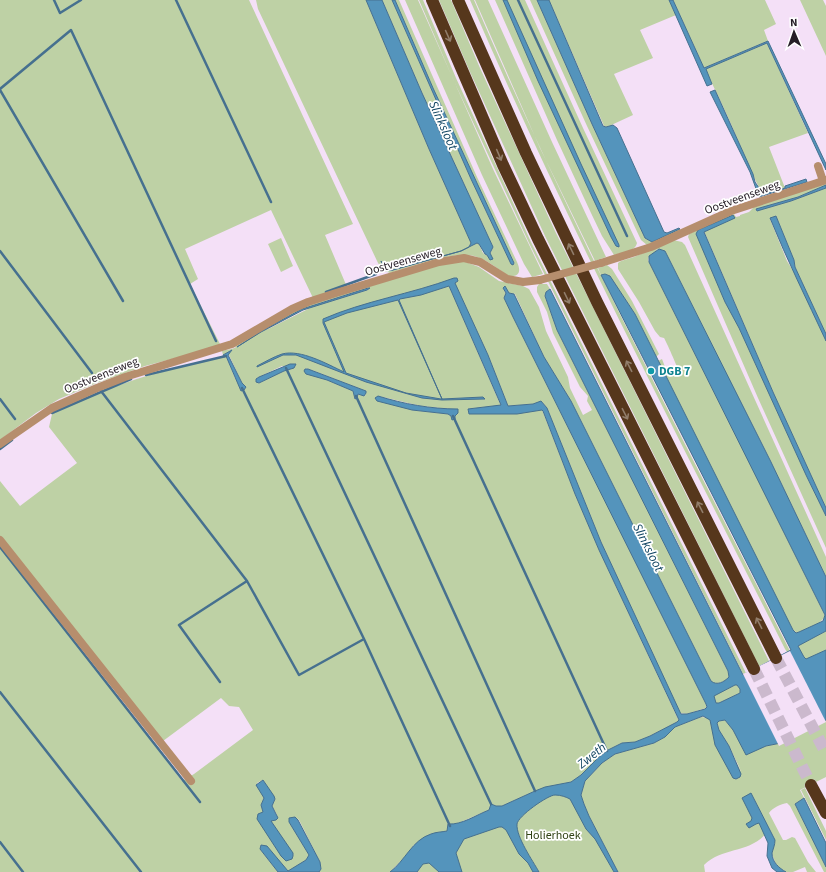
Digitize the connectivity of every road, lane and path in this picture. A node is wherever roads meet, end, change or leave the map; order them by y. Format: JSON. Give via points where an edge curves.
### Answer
{"nodes":[{"id":1,"x":432,"y":0,"type":"edge"},
{"id":2,"x":458,"y":0,"type":"edge"},
{"id":3,"x":818,"y":166,"type":"dead end"},
{"id":4,"x":823,"y":178,"type":"edge"},
{"id":5,"x":0,"y":444,"type":"edge"},
{"id":6,"x":0,"y":540,"type":"edge"},
{"id":7,"x":776,"y":658,"type":"tunnel mouth"},
{"id":8,"x":754,"y":669,"type":"tunnel mouth"},
{"id":9,"x":191,"y":780,"type":"dead end"},
{"id":10,"x":811,"y":785,"type":"tunnel mouth"},
{"id":11,"x":826,"y":813,"type":"edge"}],
"edges":[{"from":1,"to":8,"type":"highway","one_way":true,"via":[[538,239]]},
{"from":7,"to":2,"type":"highway","one_way":true,"via":[[590,289]]},
{"from":3,"to":4,"type":"street"},
{"from":4,"to":5,"type":"street","name":"Oostveenseweg","bridge":true,"via":[[731,211],[652,247],[540,280],[523,282],[507,279],[480,262],[464,258],[439,262],[308,302],[232,344],[125,377],[65,402],[33,420]]},
{"from":6,"to":9,"type":"street"},
{"from":10,"to":11,"type":"highway"}]}
